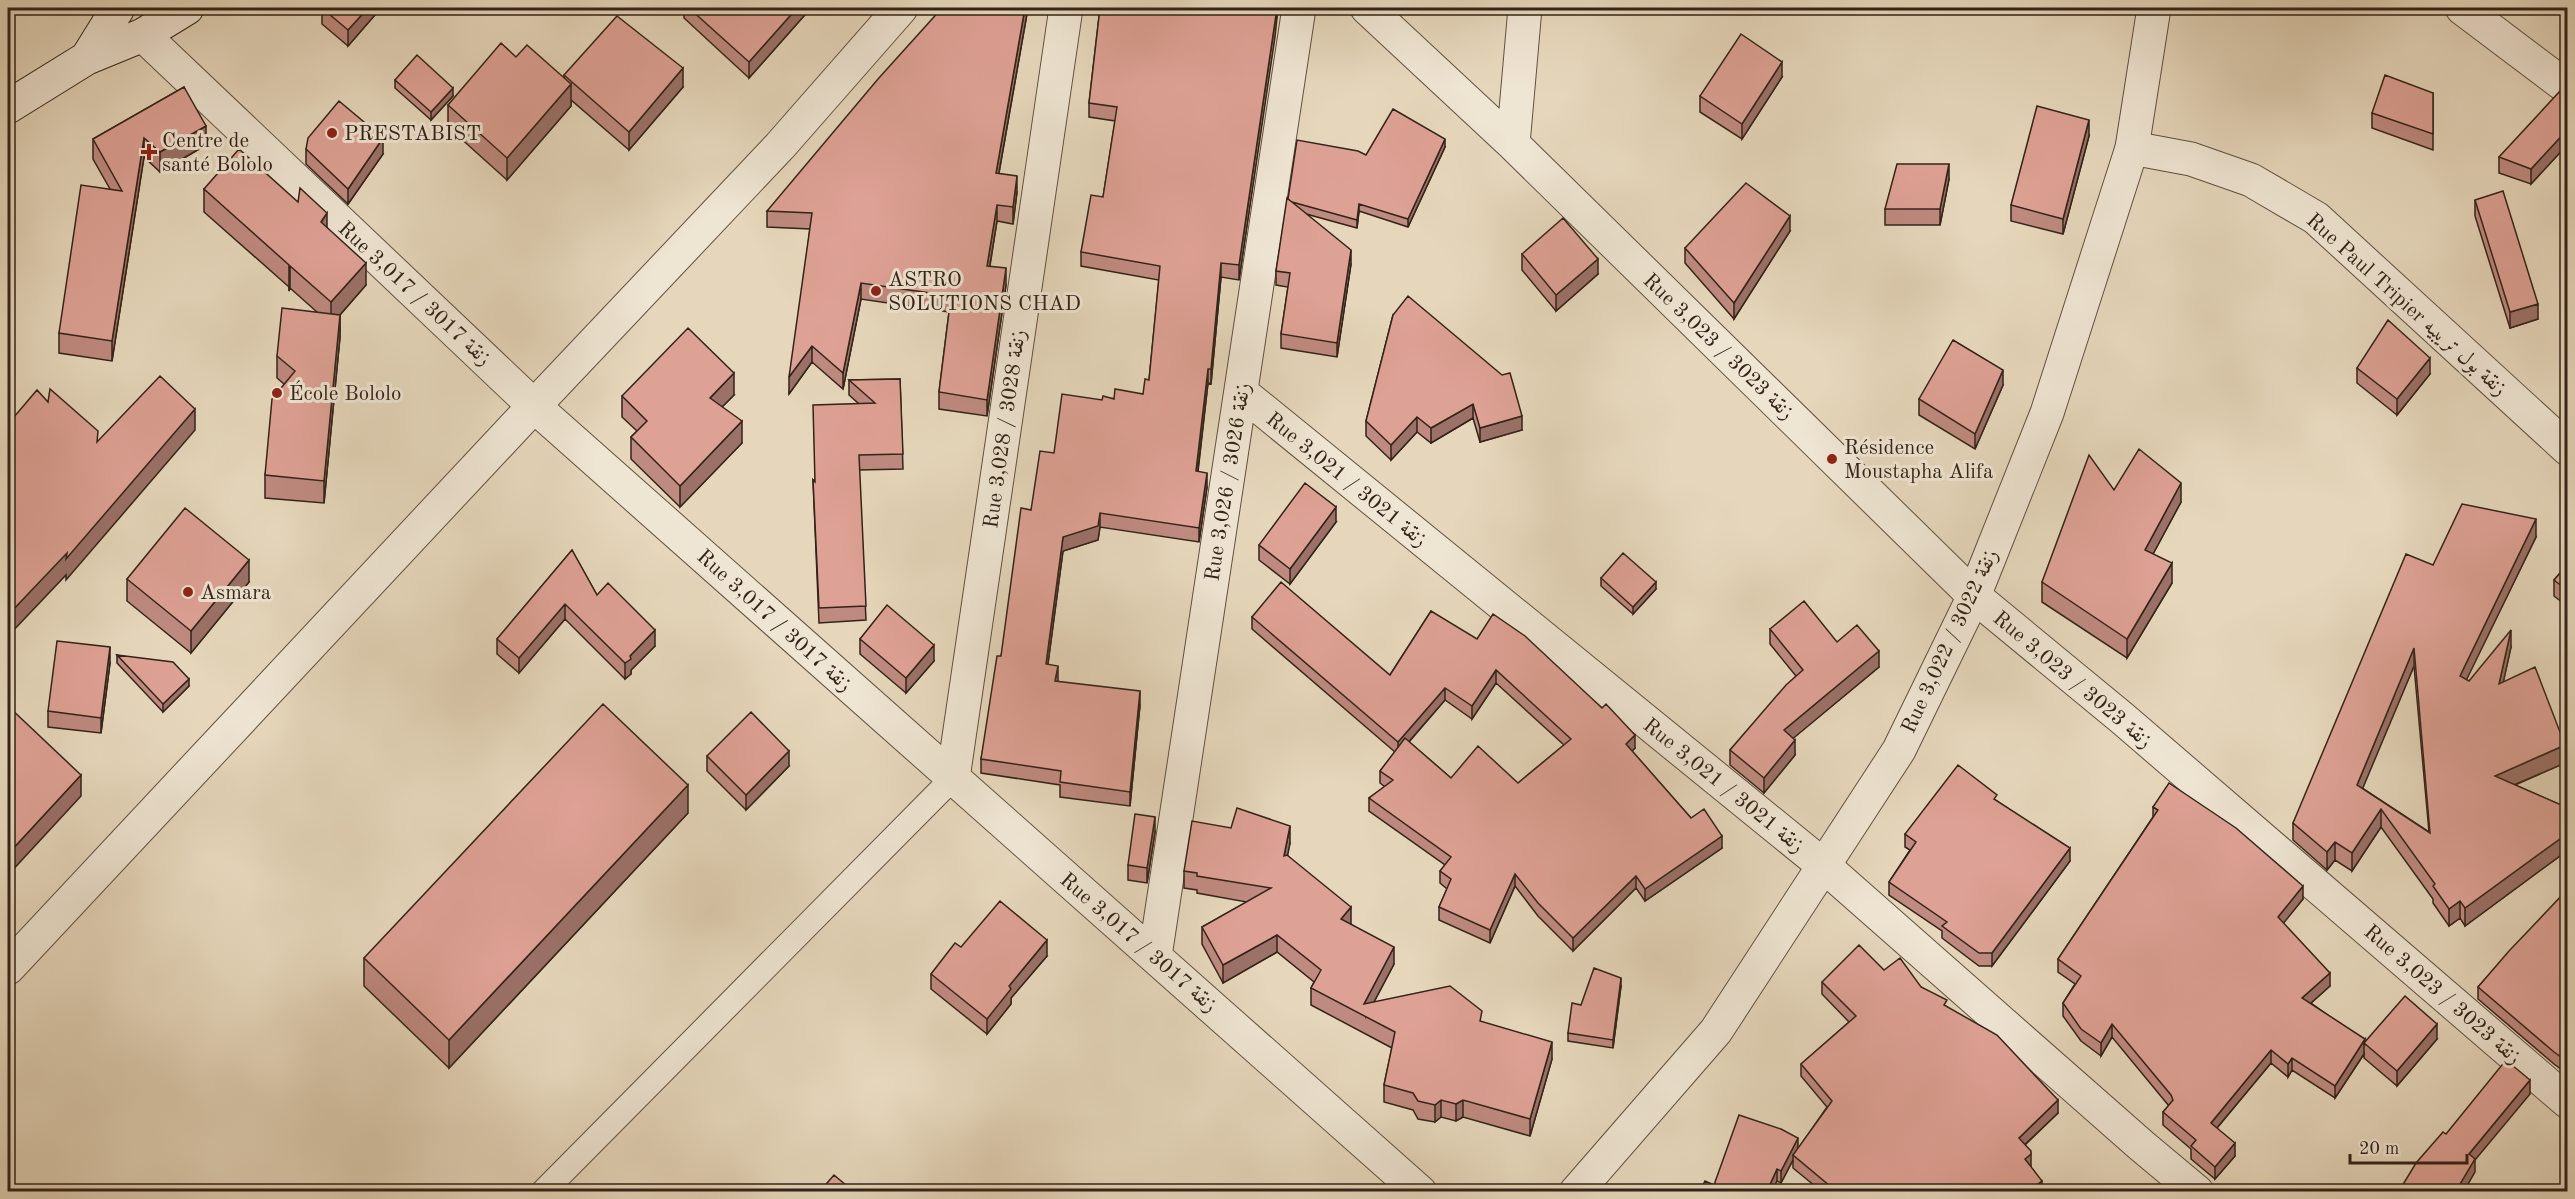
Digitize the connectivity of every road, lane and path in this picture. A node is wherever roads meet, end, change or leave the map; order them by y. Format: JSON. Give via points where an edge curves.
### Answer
{"nodes":[{"id":1,"x":118,"y":8,"type":"edge"},
{"id":2,"x":187,"y":8,"type":"edge"},
{"id":3,"x":901,"y":8,"type":"edge"},
{"id":4,"x":1066,"y":8,"type":"edge"},
{"id":5,"x":1299,"y":8,"type":"edge"},
{"id":6,"x":1367,"y":8,"type":"edge"},
{"id":7,"x":1525,"y":8,"type":"edge"},
{"id":8,"x":2154,"y":8,"type":"edge"},
{"id":9,"x":2462,"y":8,"type":"edge"},
{"id":10,"x":143,"y":35,"type":"junction"},
{"id":11,"x":87,"y":58,"type":"junction"},
{"id":12,"x":2568,"y":88,"type":"edge"},
{"id":13,"x":8,"y":107,"type":"edge"},
{"id":14,"x":1513,"y":144,"type":"junction"},
{"id":15,"x":2132,"y":148,"type":"junction"},
{"id":16,"x":1241,"y":392,"type":"junction"},
{"id":17,"x":534,"y":406,"type":"junction"},
{"id":18,"x":2568,"y":449,"type":"edge"},
{"id":19,"x":1974,"y":596,"type":"junction"},
{"id":20,"x":953,"y":778,"type":"junction"},
{"id":21,"x":1824,"y":866,"type":"junction"},
{"id":22,"x":1155,"y":956,"type":"junction"},
{"id":23,"x":9,"y":964,"type":"edge"},
{"id":24,"x":2568,"y":1102,"type":"edge"},
{"id":25,"x":543,"y":1191,"type":"edge"},
{"id":26,"x":1420,"y":1191,"type":"edge"},
{"id":27,"x":1576,"y":1191,"type":"edge"},
{"id":28,"x":2197,"y":1191,"type":"edge"}],
"edges":[{"from":1,"to":11,"type":"street"},
{"from":2,"to":10,"type":"street"},
{"from":3,"to":17,"type":"street","via":[[780,146]]},
{"from":4,"to":20,"type":"street","name":"Rue 3,028 / زنقة 3028"},
{"from":5,"to":16,"type":"street","name":"Rue 3,026 / زنقة 3026"},
{"from":6,"to":14,"type":"street","name":"Rue 3,023 / زنقة 3023"},
{"from":7,"to":14,"type":"street"},
{"from":8,"to":15,"type":"street","name":"Rue 3,022 / زنقة 3022"},
{"from":9,"to":12,"type":"street"},
{"from":10,"to":11,"type":"street"},
{"from":10,"to":17,"type":"street","name":"Rue 3,017 / زنقة 3017"},
{"from":11,"to":13,"type":"street"},
{"from":14,"to":19,"type":"street","name":"Rue 3,023 / زنقة 3023"},
{"from":15,"to":18,"type":"street","name":"Rue Paul Tripier زنقة بول تريبيه","via":[[2191,159],[2251,180],[2316,218]]},
{"from":15,"to":19,"type":"street","name":"Rue 3,022 / زنقة 3022","via":[[2047,413]]},
{"from":16,"to":21,"type":"street","name":"Rue 3,021 / زنقة 3021"},
{"from":16,"to":22,"type":"street","name":"Rue 3,026 / زنقة 3026"},
{"from":17,"to":20,"type":"street","name":"Rue 3,017 / زنقة 3017"},
{"from":17,"to":23,"type":"street"},
{"from":19,"to":21,"type":"street","name":"Rue 3,022 / زنقة 3022","via":[[1899,750]]},
{"from":19,"to":24,"type":"street","name":"Rue 3,023 / زنقة 3023","via":[[2122,718]]},
{"from":20,"to":22,"type":"street","name":"Rue 3,017 / زنقة 3017"},
{"from":20,"to":25,"type":"lane"},
{"from":21,"to":27,"type":"street","name":"Rue 3,022 / زنقة 3022","via":[[1716,1031]]},
{"from":21,"to":28,"type":"street","name":"Rue 3,021 / زنقة 3021"},
{"from":22,"to":26,"type":"street","name":"Rue 3,017 / زنقة 3017"}]}
